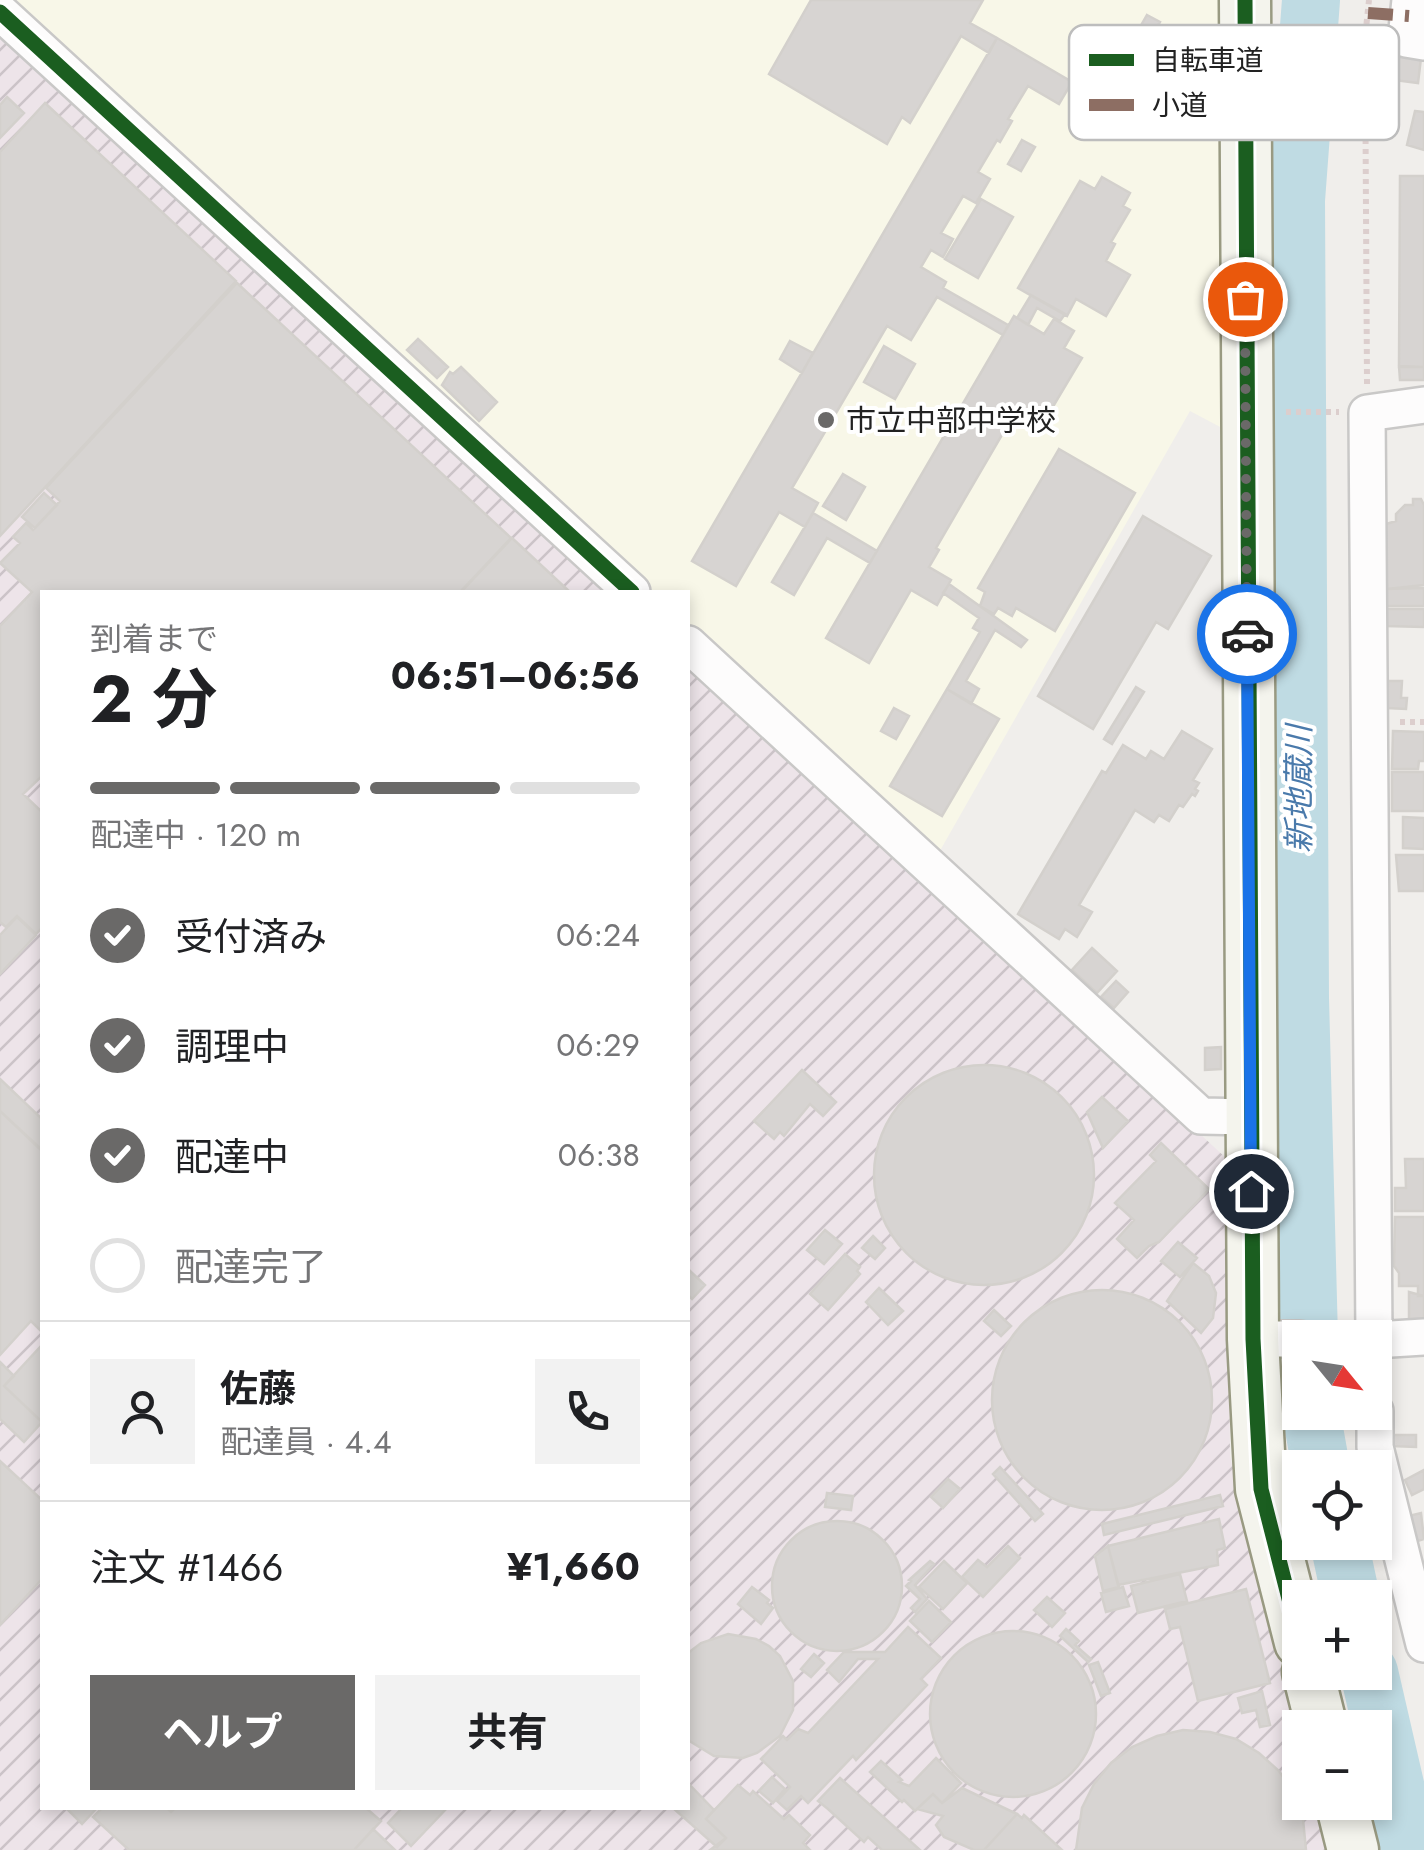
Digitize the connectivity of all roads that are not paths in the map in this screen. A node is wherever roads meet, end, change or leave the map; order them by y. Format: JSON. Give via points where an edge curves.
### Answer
{"nodes":[{"id":1,"x":1246,"y":0,"type":"edge"},
{"id":2,"x":1410,"y":0,"type":"edge"},
{"id":3,"x":0,"y":12,"type":"edge"},
{"id":4,"x":1247,"y":25,"type":"edge"},
{"id":5,"x":1424,"y":42,"type":"edge"},
{"id":6,"x":1249,"y":140,"type":"edge"},
{"id":7,"x":1424,"y":405,"type":"edge"},
{"id":8,"x":630,"y":590,"type":"edge"},
{"id":9,"x":690,"y":646,"type":"edge"},
{"id":10,"x":1250,"y":1117,"type":"junction"},
{"id":11,"x":1375,"y":1320,"type":"edge"},
{"id":12,"x":1424,"y":1337,"type":"edge"},
{"id":13,"x":1392,"y":1338,"type":"edge"},
{"id":14,"x":1276,"y":1339,"type":"edge"},
{"id":15,"x":1376,"y":1430,"type":"edge"},
{"id":16,"x":1284,"y":1580,"type":"edge"},
{"id":17,"x":1424,"y":1644,"type":"edge"},
{"id":18,"x":1346,"y":1820,"type":"edge"},
{"id":19,"x":1353,"y":1850,"type":"edge"}],
"edges":[{"from":1,"to":4,"type":"street"},
{"from":2,"to":5,"type":"street","via":[[1406,40]]},
{"from":3,"to":8,"type":"street"},
{"from":6,"to":10,"type":"street","via":[[1255,412]]},
{"from":7,"to":11,"type":"street","via":[[1363,412]]},
{"from":9,"to":10,"type":"street","via":[[1201,1116]]},
{"from":10,"to":14,"type":"street"},
{"from":12,"to":13,"type":"street"},
{"from":14,"to":16,"type":"street","via":[[1261,1489]]},
{"from":15,"to":17,"type":"street"},
{"from":18,"to":19,"type":"street"}]}
